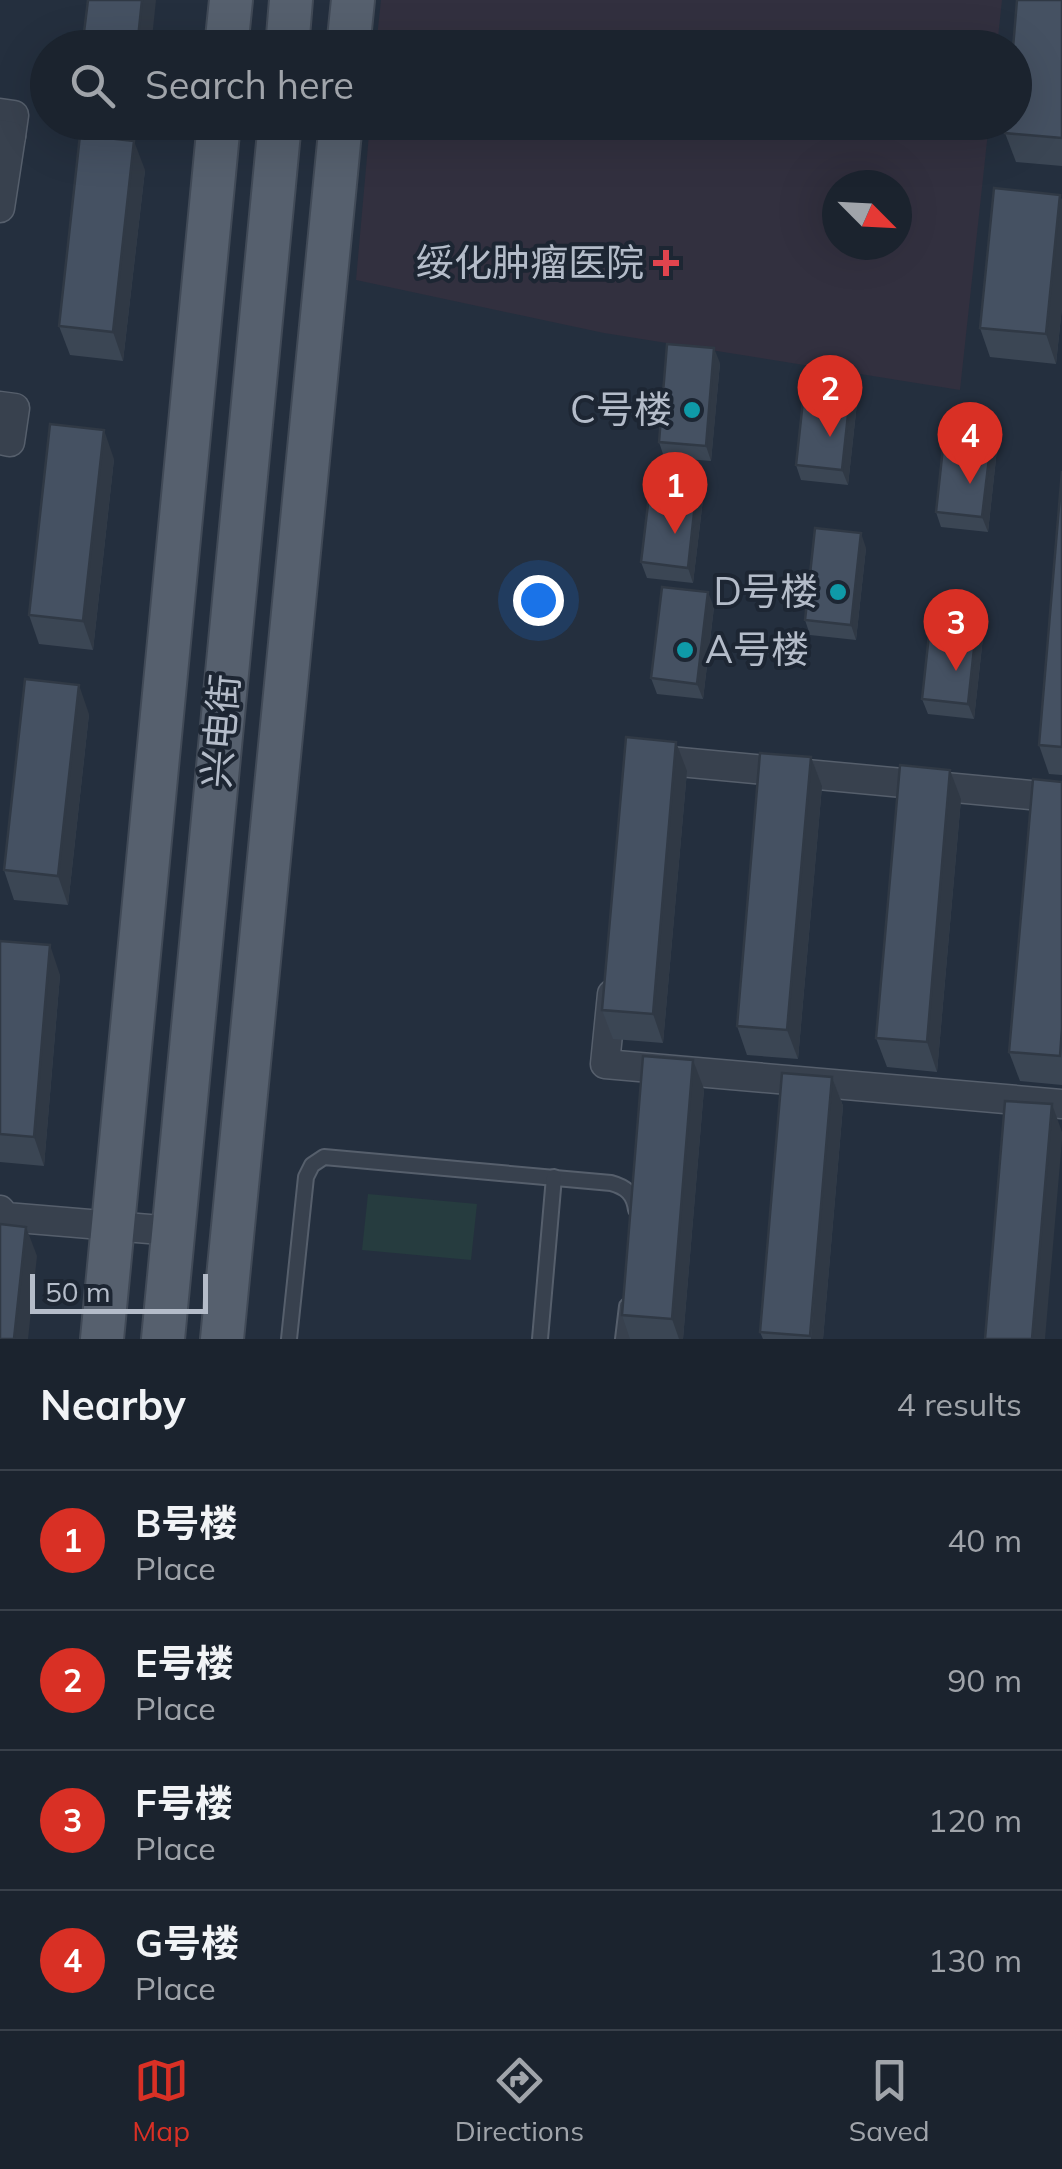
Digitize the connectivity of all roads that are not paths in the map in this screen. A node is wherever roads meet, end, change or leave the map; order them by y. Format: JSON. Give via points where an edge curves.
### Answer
{"nodes":[{"id":1,"x":231,"y":0,"type":"edge"},
{"id":2,"x":292,"y":0,"type":"edge"},
{"id":3,"x":353,"y":0,"type":"edge"},
{"id":4,"x":228,"y":30,"type":"edge"},
{"id":5,"x":289,"y":30,"type":"edge"},
{"id":6,"x":350,"y":30,"type":"edge"},
{"id":7,"x":4,"y":127,"type":"edge"},
{"id":8,"x":217,"y":140,"type":"edge"},
{"id":9,"x":278,"y":140,"type":"edge"},
{"id":10,"x":339,"y":140,"type":"edge"},
{"id":11,"x":0,"y":208,"type":"edge"},
{"id":12,"x":0,"y":406,"type":"edge"},
{"id":13,"x":0,"y":440,"type":"edge"},
{"id":14,"x":631,"y":776,"type":"edge"},
{"id":15,"x":1062,"y":798,"type":"edge"},
{"id":16,"x":614,"y":968,"type":"edge"},
{"id":17,"x":1062,"y":1104,"type":"edge"},
{"id":18,"x":554,"y":1177,"type":"junction"},
{"id":19,"x":0,"y":1210,"type":"edge"},
{"id":20,"x":113,"y":1226,"type":"junction"},
{"id":21,"x":634,"y":1226,"type":"edge"},
{"id":22,"x":173,"y":1231,"type":"junction"},
{"id":23,"x":629,"y":1282,"type":"edge"},
{"id":24,"x":102,"y":1339,"type":"edge"},
{"id":25,"x":163,"y":1339,"type":"edge"},
{"id":26,"x":222,"y":1339,"type":"edge"},
{"id":27,"x":289,"y":1339,"type":"edge"},
{"id":28,"x":540,"y":1339,"type":"edge"},
{"id":29,"x":623,"y":1339,"type":"edge"}],
"edges":[{"from":1,"to":4,"type":"main road"},
{"from":2,"to":5,"type":"main road"},
{"from":3,"to":6,"type":"main road"},
{"from":7,"to":11,"type":"street"},
{"from":8,"to":20,"type":"main road"},
{"from":9,"to":22,"type":"main road","name":"兴电街"},
{"from":10,"to":26,"type":"main road"},
{"from":12,"to":13,"type":"street","via":[[15,408],[10,442]]},
{"from":14,"to":15,"type":"street","via":[[632,757]]},
{"from":16,"to":17,"type":"street","via":[[606,1064]]},
{"from":18,"to":21,"type":"lane","via":[[623,1186],[636,1207]]},
{"from":18,"to":27,"type":"lane","via":[[324,1157],[306,1177]]},
{"from":18,"to":28,"type":"lane"},
{"from":19,"to":20,"type":"street","via":[[6,1217]]},
{"from":20,"to":22,"type":"street"},
{"from":20,"to":24,"type":"main road"},
{"from":22,"to":25,"type":"main road","name":"兴电街"},
{"from":23,"to":29,"type":"lane"}]}
